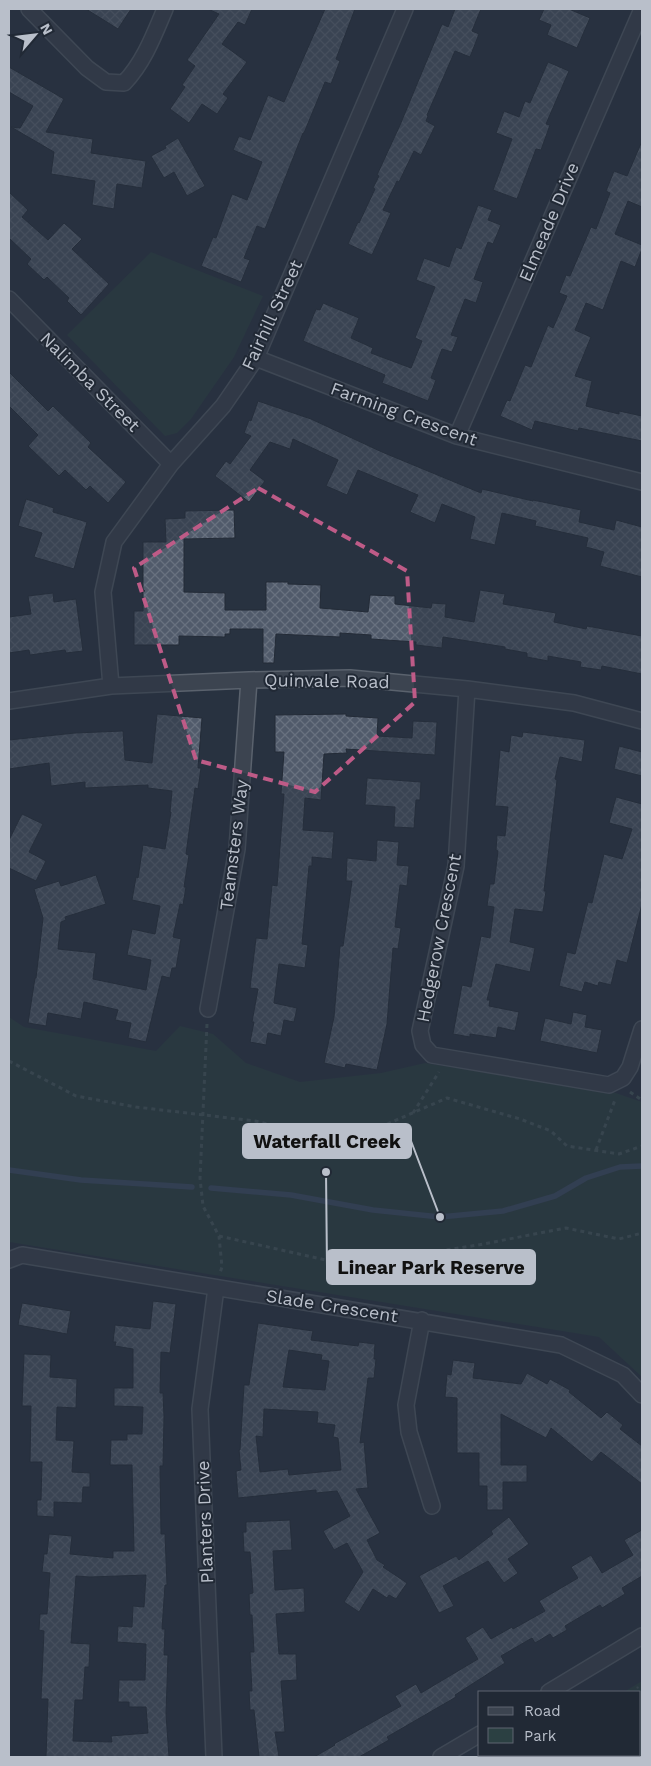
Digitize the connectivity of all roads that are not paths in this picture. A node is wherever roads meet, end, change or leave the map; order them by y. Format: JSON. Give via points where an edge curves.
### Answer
{"nodes":[{"id":1,"x":29,"y":9,"type":"edge"},
{"id":2,"x":165,"y":9,"type":"edge"},
{"id":3,"x":405,"y":9,"type":"edge"},
{"id":4,"x":642,"y":9,"type":"edge"},
{"id":5,"x":9,"y":300,"type":"edge"},
{"id":6,"x":256,"y":358,"type":"junction"},
{"id":7,"x":457,"y":436,"type":"junction"},
{"id":8,"x":171,"y":464,"type":"junction"},
{"id":9,"x":642,"y":482,"type":"edge"},
{"id":10,"x":249,"y":680,"type":"junction"},
{"id":11,"x":111,"y":686,"type":"junction"},
{"id":12,"x":466,"y":689,"type":"junction"},
{"id":13,"x":9,"y":700,"type":"edge"},
{"id":14,"x":642,"y":721,"type":"edge"},
{"id":15,"x":208,"y":1009,"type":"road end"},
{"id":16,"x":642,"y":1029,"type":"edge"},
{"id":17,"x":9,"y":1260,"type":"edge"},
{"id":18,"x":216,"y":1288,"type":"junction"},
{"id":19,"x":422,"y":1320,"type":"junction"},
{"id":20,"x":642,"y":1395,"type":"edge"},
{"id":21,"x":432,"y":1506,"type":"dead end"},
{"id":22,"x":642,"y":1636,"type":"edge"},
{"id":23,"x":551,"y":1691,"type":"edge"},
{"id":24,"x":478,"y":1735,"type":"edge"},
{"id":25,"x":214,"y":1757,"type":"edge"},
{"id":26,"x":441,"y":1757,"type":"edge"}],
"edges":[{"from":1,"to":2,"type":"street","via":[[87,68],[106,82],[124,83],[136,71]]},
{"from":3,"to":6,"type":"street","name":"Fairhill Street"},
{"from":4,"to":7,"type":"street","name":"Elmeade Drive"},
{"from":5,"to":8,"type":"street","name":"Nalimba Street"},
{"from":6,"to":7,"type":"street","name":"Farming Crescent"},
{"from":6,"to":8,"type":"street","name":"Fairhill Street","via":[[222,406]]},
{"from":7,"to":9,"type":"street","name":"Farming Crescent"},
{"from":8,"to":11,"type":"street","name":"Fairhill Street","via":[[114,542],[103,592]]},
{"from":10,"to":11,"type":"street","name":"Quinvale Road"},
{"from":10,"to":12,"type":"street","name":"Quinvale Road","via":[[350,678]]},
{"from":10,"to":15,"type":"street","name":"Teamsters Way","via":[[237,849]]},
{"from":11,"to":13,"type":"street","name":"Quinvale Road"},
{"from":12,"to":14,"type":"street","name":"Quinvale Road","via":[[574,703]]},
{"from":12,"to":16,"type":"street","name":"Hedgerow Crescent","via":[[456,866],[420,1031],[423,1046],[432,1055],[609,1085],[623,1078],[630,1067]]},
{"from":17,"to":18,"type":"street","name":"Slade Crescent","via":[[22,1255]]},
{"from":18,"to":19,"type":"street","name":"Slade Crescent"},
{"from":18,"to":25,"type":"street","name":"Planters Drive","via":[[200,1409]]},
{"from":19,"to":20,"type":"street","name":"Slade Crescent","via":[[561,1345],[623,1375]]},
{"from":19,"to":21,"type":"street","via":[[406,1405],[409,1432]]},
{"from":22,"to":23,"type":"street"},
{"from":24,"to":26,"type":"street"}]}
